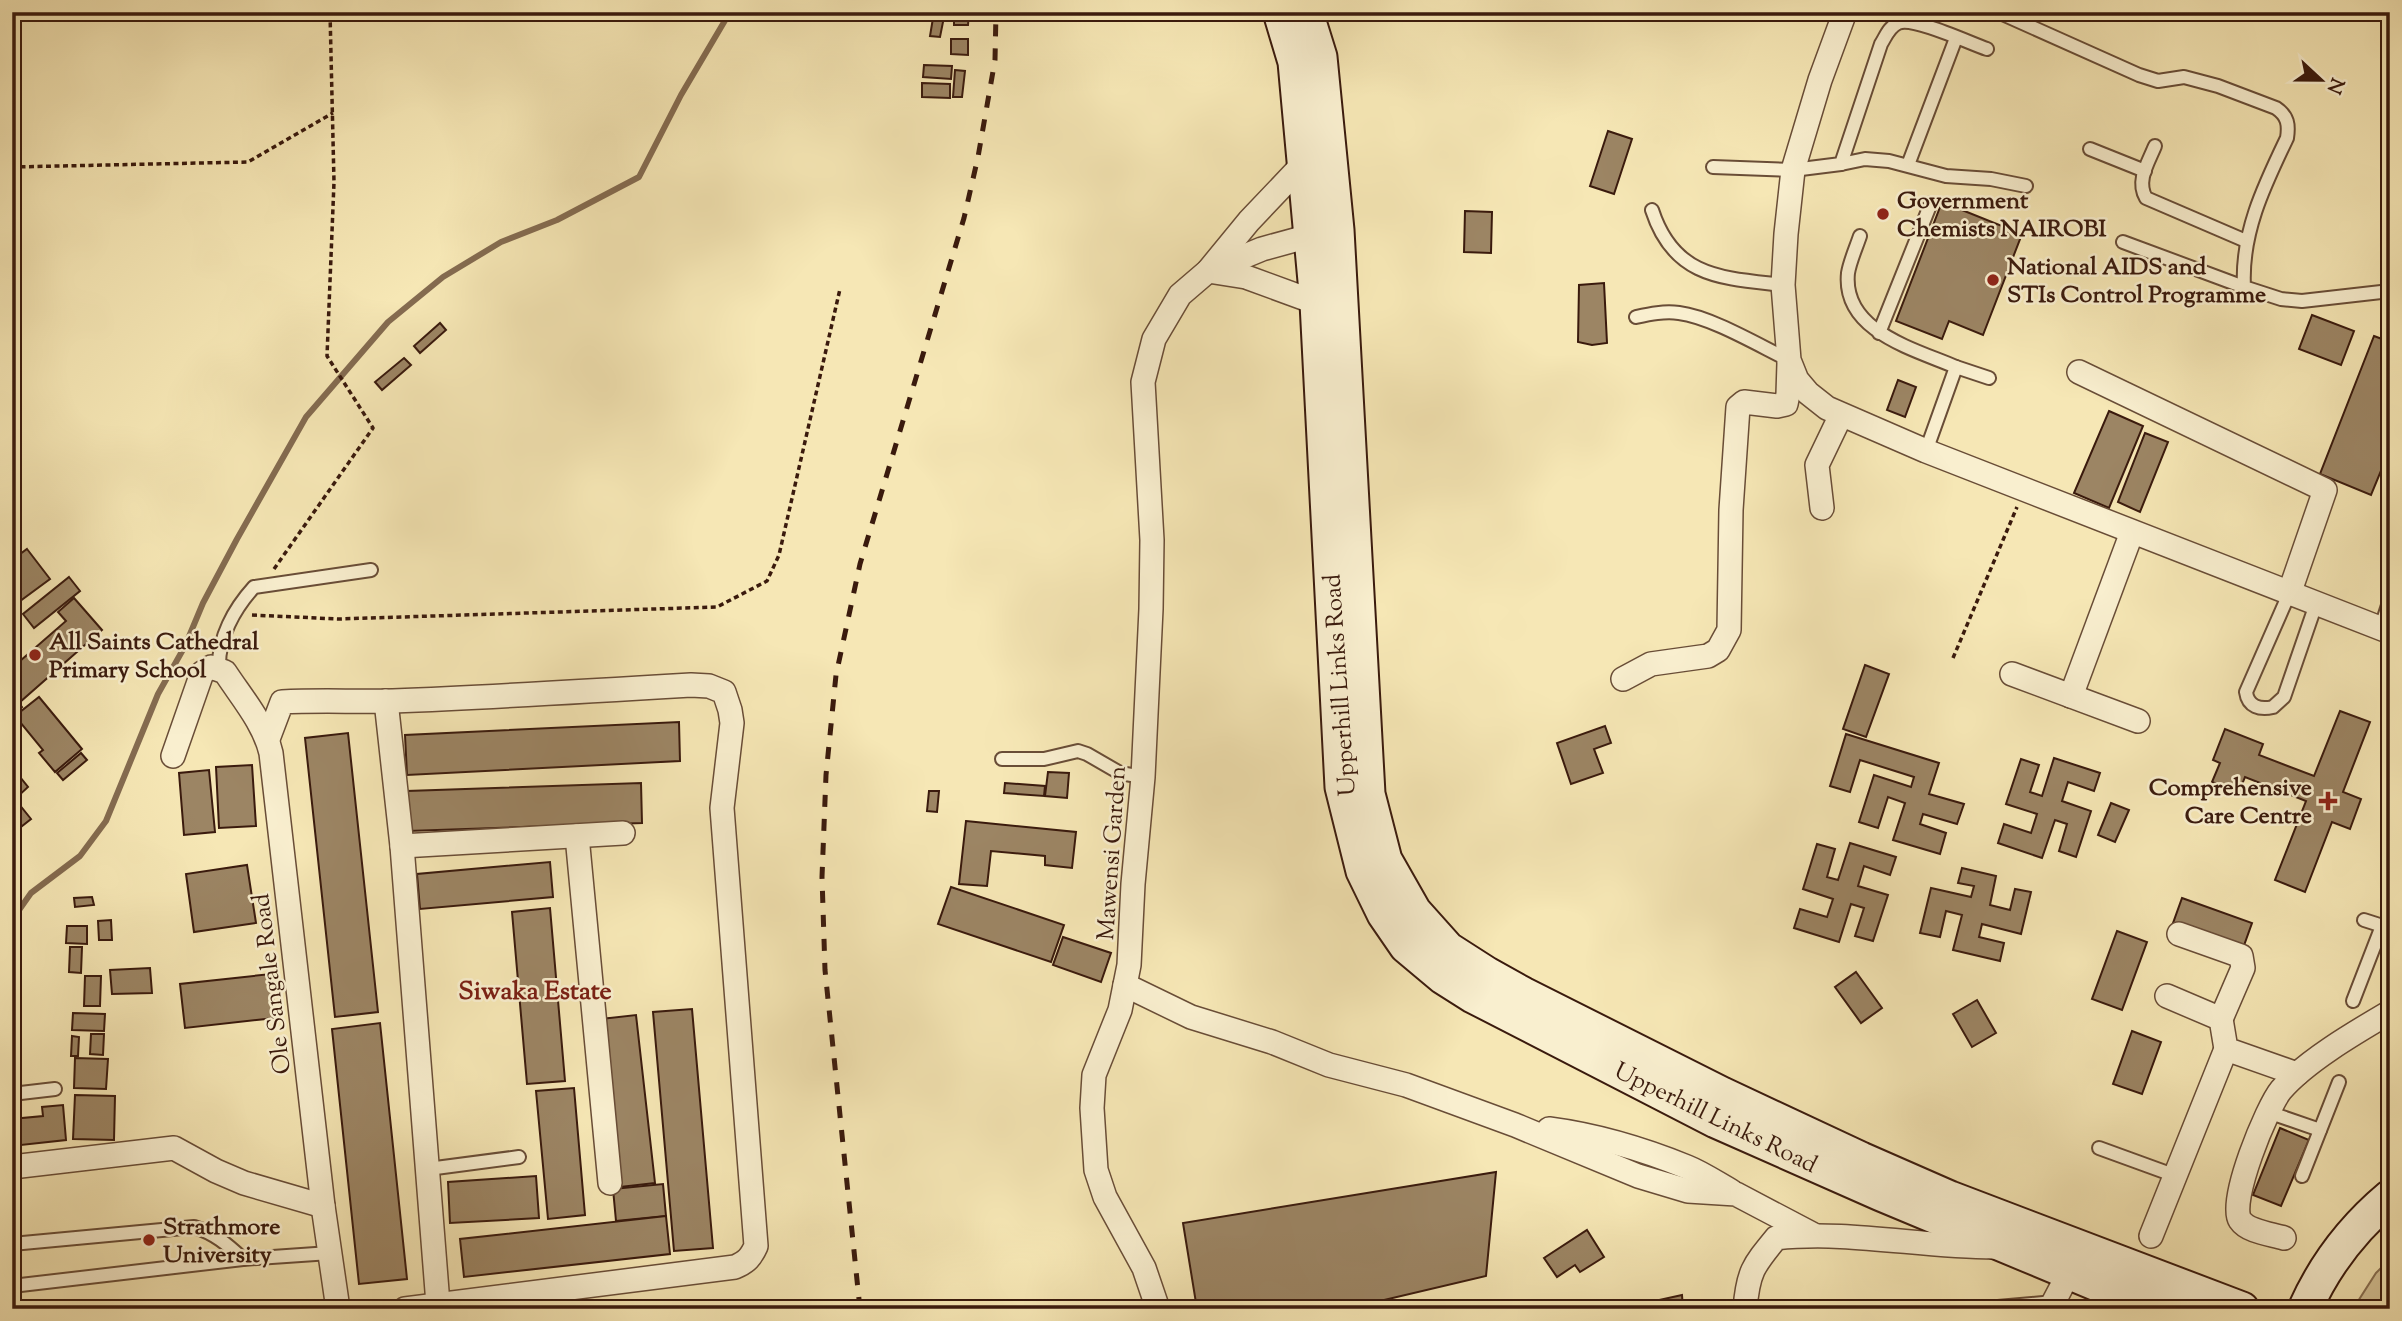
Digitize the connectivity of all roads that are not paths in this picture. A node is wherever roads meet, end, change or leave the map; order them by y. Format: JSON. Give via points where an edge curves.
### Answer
{"nodes":[{"id":1,"x":1280,"y":12,"type":"edge"},
{"id":2,"x":1307,"y":12,"type":"edge"},
{"id":3,"x":1845,"y":12,"type":"edge"},
{"id":4,"x":1998,"y":12,"type":"edge"},
{"id":5,"x":1956,"y":38,"type":"junction"},
{"id":6,"x":1987,"y":49,"type":"dead end"},
{"id":7,"x":2155,"y":146,"type":"dead end"},
{"id":8,"x":2090,"y":149,"type":"dead end"},
{"id":9,"x":1305,"y":162,"type":"junction"},
{"id":10,"x":1841,"y":164,"type":"junction"},
{"id":11,"x":1908,"y":165,"type":"junction"},
{"id":12,"x":1713,"y":167,"type":"dead end"},
{"id":13,"x":1793,"y":170,"type":"junction"},
{"id":14,"x":2145,"y":171,"type":"junction"},
{"id":15,"x":2026,"y":186,"type":"dead end"},
{"id":16,"x":1931,"y":203,"type":"dead end"},
{"id":17,"x":1652,"y":210,"type":"dead end"},
{"id":18,"x":1323,"y":232,"type":"junction"},
{"id":19,"x":1860,"y":236,"type":"dead end"},
{"id":20,"x":2246,"y":241,"type":"junction"},
{"id":21,"x":2123,"y":242,"type":"dead end"},
{"id":22,"x":1208,"y":271,"type":"junction"},
{"id":23,"x":1783,"y":285,"type":"junction"},
{"id":24,"x":2245,"y":287,"type":"junction"},
{"id":25,"x":2390,"y":291,"type":"edge"},
{"id":26,"x":1329,"y":304,"type":"junction"},
{"id":27,"x":1636,"y":317,"type":"dead end"},
{"id":28,"x":1879,"y":333,"type":"junction"},
{"id":29,"x":1788,"y":360,"type":"junction"},
{"id":30,"x":1956,"y":367,"type":"junction"},
{"id":31,"x":2078,"y":372,"type":"dead end"},
{"id":32,"x":1989,"y":378,"type":"dead end"},
{"id":33,"x":1842,"y":415,"type":"junction"},
{"id":34,"x":1926,"y":451,"type":"junction"},
{"id":35,"x":1822,"y":508,"type":"dead end"},
{"id":36,"x":2133,"y":532,"type":"junction"},
{"id":37,"x":371,"y":570,"type":"dead end"},
{"id":38,"x":2289,"y":594,"type":"junction"},
{"id":39,"x":2390,"y":599,"type":"edge"},
{"id":40,"x":2316,"y":604,"type":"junction"},
{"id":41,"x":2386,"y":629,"type":"edge"},
{"id":42,"x":219,"y":668,"type":"junction"},
{"id":43,"x":2012,"y":674,"type":"dead end"},
{"id":44,"x":1623,"y":679,"type":"dead end"},
{"id":45,"x":2071,"y":696,"type":"junction"},
{"id":46,"x":386,"y":701,"type":"junction"},
{"id":47,"x":2138,"y":721,"type":"dead end"},
{"id":48,"x":268,"y":739,"type":"junction"},
{"id":49,"x":173,"y":756,"type":"dead end"},
{"id":50,"x":1002,"y":760,"type":"dead end"},
{"id":51,"x":1143,"y":777,"type":"junction"},
{"id":52,"x":623,"y":833,"type":"dead end"},
{"id":53,"x":577,"y":835,"type":"junction"},
{"id":54,"x":402,"y":846,"type":"junction"},
{"id":55,"x":2364,"y":920,"type":"dead end"},
{"id":56,"x":2386,"y":927,"type":"edge"},
{"id":57,"x":2179,"y":934,"type":"dead end"},
{"id":58,"x":1125,"y":985,"type":"junction"},
{"id":59,"x":2167,"y":996,"type":"dead end"},
{"id":60,"x":2353,"y":1001,"type":"dead end"},
{"id":61,"x":2388,"y":1017,"type":"edge"},
{"id":62,"x":2221,"y":1019,"type":"junction"},
{"id":63,"x":2226,"y":1049,"type":"junction"},
{"id":64,"x":2297,"y":1074,"type":"junction"},
{"id":65,"x":2339,"y":1082,"type":"dead end"},
{"id":66,"x":55,"y":1088,"type":"dead end"},
{"id":67,"x":12,"y":1094,"type":"edge"},
{"id":68,"x":2268,"y":1112,"type":"junction"},
{"id":69,"x":2320,"y":1130,"type":"junction"},
{"id":70,"x":2099,"y":1148,"type":"dead end"},
{"id":71,"x":519,"y":1157,"type":"dead end"},
{"id":72,"x":12,"y":1167,"type":"edge"},
{"id":73,"x":428,"y":1169,"type":"junction"},
{"id":74,"x":2176,"y":1176,"type":"junction"},
{"id":75,"x":2302,"y":1176,"type":"dead end"},
{"id":76,"x":610,"y":1183,"type":"dead end"},
{"id":77,"x":2390,"y":1197,"type":"edge"},
{"id":78,"x":323,"y":1206,"type":"junction"},
{"id":79,"x":2390,"y":1227,"type":"edge"},
{"id":80,"x":1812,"y":1234,"type":"junction"},
{"id":81,"x":2151,"y":1236,"type":"dead end"},
{"id":82,"x":2284,"y":1238,"type":"dead end"},
{"id":83,"x":12,"y":1244,"type":"edge"},
{"id":84,"x":2006,"y":1247,"type":"junction"},
{"id":85,"x":330,"y":1253,"type":"junction"},
{"id":86,"x":243,"y":1259,"type":"junction"},
{"id":87,"x":2062,"y":1282,"type":"edge"},
{"id":88,"x":12,"y":1286,"type":"edge"},
{"id":89,"x":438,"y":1304,"type":"junction"},
{"id":90,"x":2309,"y":1307,"type":"edge"},
{"id":91,"x":338,"y":1309,"type":"edge"},
{"id":92,"x":405,"y":1309,"type":"edge"},
{"id":93,"x":1158,"y":1309,"type":"edge"},
{"id":94,"x":1745,"y":1309,"type":"edge"},
{"id":95,"x":1975,"y":1309,"type":"edge"},
{"id":96,"x":2157,"y":1309,"type":"edge"},
{"id":97,"x":2242,"y":1309,"type":"edge"}],
"edges":[{"from":1,"to":9,"type":"street","name":"Upperhill Links Road","via":[[1295,62]]},
{"from":2,"to":18,"type":"street","name":"Upperhill Links Road","via":[[1320,57]]},
{"from":3,"to":13,"type":"street"},
{"from":4,"to":20,"type":"lane","via":[[2139,75],[2218,86],[2285,114],[2287,138]]},
{"from":5,"to":6,"type":"lane"},
{"from":5,"to":10,"type":"lane","via":[[1905,21],[1889,30],[1872,67]]},
{"from":5,"to":11,"type":"lane"},
{"from":7,"to":14,"type":"lane"},
{"from":8,"to":14,"type":"lane"},
{"from":9,"to":18,"type":"street","name":"Upperhill Links Road"},
{"from":9,"to":22,"type":"street"},
{"from":10,"to":11,"type":"lane","via":[[1865,159]]},
{"from":10,"to":13,"type":"lane"},
{"from":11,"to":15,"type":"lane","via":[[1946,176]]},
{"from":12,"to":13,"type":"lane"},
{"from":13,"to":23,"type":"street"},
{"from":14,"to":20,"type":"lane","via":[[2140,183],[2146,198]]},
{"from":16,"to":28,"type":"lane"},
{"from":17,"to":23,"type":"lane","via":[[1659,232],[1677,255],[1701,271]]},
{"from":18,"to":22,"type":"street"},
{"from":18,"to":26,"type":"street","name":"Upperhill Links Road"},
{"from":19,"to":28,"type":"lane","via":[[1848,272],[1849,292],[1859,315]]},
{"from":20,"to":24,"type":"lane"},
{"from":21,"to":24,"type":"lane"},
{"from":22,"to":26,"type":"street","via":[[1246,277]]},
{"from":22,"to":51,"type":"street","name":"Mawensi Garden","via":[[1180,295],[1154,339],[1143,382],[1152,540]]},
{"from":23,"to":29,"type":"street"},
{"from":24,"to":25,"type":"lane","via":[[2302,301]]},
{"from":26,"to":84,"type":"street","name":"Upperhill Links Road","via":[[1342,787],[1363,871],[1406,946],[1473,996],[1716,1121]]},
{"from":26,"to":87,"type":"street","name":"Upperhill Links Road","via":[[1368,794],[1385,860],[1414,911],[1448,949],[1523,994],[1722,1094],[1950,1198]]},
{"from":27,"to":29,"type":"lane","via":[[1681,313]]},
{"from":28,"to":30,"type":"lane"},
{"from":29,"to":33,"type":"street","via":[[1808,393]]},
{"from":29,"to":44,"type":"street","via":[[1786,404],[1744,402],[1738,407],[1729,630],[1724,642],[1708,656],[1651,664]]},
{"from":30,"to":32,"type":"lane"},
{"from":30,"to":34,"type":"lane"},
{"from":31,"to":38,"type":"street","via":[[2325,490]]},
{"from":33,"to":34,"type":"street"},
{"from":33,"to":35,"type":"street","via":[[1817,465]]},
{"from":34,"to":36,"type":"street"},
{"from":36,"to":38,"type":"street"},
{"from":36,"to":45,"type":"street"},
{"from":37,"to":42,"type":"lane","via":[[254,587],[241,601],[218,649]]},
{"from":38,"to":40,"type":"street"},
{"from":38,"to":40,"type":"lane","via":[[2246,692],[2256,707],[2273,707],[2284,697]]},
{"from":39,"to":41,"type":"lane"},
{"from":40,"to":41,"type":"street"},
{"from":42,"to":48,"type":"street","name":"Ole Sangale Road"},
{"from":42,"to":49,"type":"street","via":[[202,673]]},
{"from":43,"to":45,"type":"street"},
{"from":45,"to":47,"type":"street"},
{"from":46,"to":48,"type":"street","via":[[282,702]]},
{"from":46,"to":54,"type":"street"},
{"from":46,"to":89,"type":"street","via":[[709,686],[724,692],[732,723],[722,808],[756,1246],[751,1257],[735,1267]]},
{"from":48,"to":78,"type":"street","name":"Ole Sangale Road"},
{"from":50,"to":51,"type":"lane","via":[[1044,759],[1078,751],[1119,773]]},
{"from":51,"to":58,"type":"street","name":"Mawensi Garden"},
{"from":52,"to":53,"type":"street"},
{"from":53,"to":54,"type":"street"},
{"from":53,"to":76,"type":"street"},
{"from":54,"to":73,"type":"street"},
{"from":55,"to":56,"type":"lane"},
{"from":56,"to":60,"type":"lane"},
{"from":57,"to":62,"type":"street","via":[[2241,957],[2243,968]]},
{"from":58,"to":80,"type":"street","via":[[1191,1017],[1329,1065],[1406,1085],[1637,1176],[1688,1191],[1736,1194]]},
{"from":58,"to":93,"type":"street","name":"Mawensi Garden","via":[[1094,1075],[1096,1170],[1105,1197],[1144,1268]]},
{"from":59,"to":62,"type":"street"},
{"from":61,"to":64,"type":"street"},
{"from":62,"to":63,"type":"street"},
{"from":63,"to":64,"type":"street"},
{"from":63,"to":74,"type":"street"},
{"from":64,"to":68,"type":"street"},
{"from":65,"to":69,"type":"lane"},
{"from":66,"to":67,"type":"lane"},
{"from":68,"to":69,"type":"lane"},
{"from":68,"to":82,"type":"street","via":[[2244,1175],[2237,1213],[2249,1228]]},
{"from":69,"to":75,"type":"lane"},
{"from":70,"to":74,"type":"lane"},
{"from":71,"to":73,"type":"lane"},
{"from":72,"to":78,"type":"street","via":[[174,1147],[216,1171]]},
{"from":73,"to":89,"type":"street"},
{"from":74,"to":81,"type":"street"},
{"from":77,"to":90,"type":"street","via":[[2326,1266]]},
{"from":78,"to":85,"type":"street","name":"Ole Sangale Road"},
{"from":79,"to":90,"type":"street","via":[[2350,1272]]},
{"from":80,"to":84,"type":"street","via":[[1947,1247]]},
{"from":80,"to":94,"type":"street","via":[[1776,1238],[1754,1264]]},
{"from":83,"to":86,"type":"lane","via":[[194,1227],[209,1231]]},
{"from":84,"to":87,"type":"street","name":"Upperhill Links Road"},
{"from":85,"to":86,"type":"lane"},
{"from":85,"to":91,"type":"street","name":"Ole Sangale Road"},
{"from":86,"to":88,"type":"lane"},
{"from":87,"to":95,"type":"lane"},
{"from":87,"to":96,"type":"street"},
{"from":87,"to":97,"type":"street"},
{"from":89,"to":92,"type":"street"}]}
